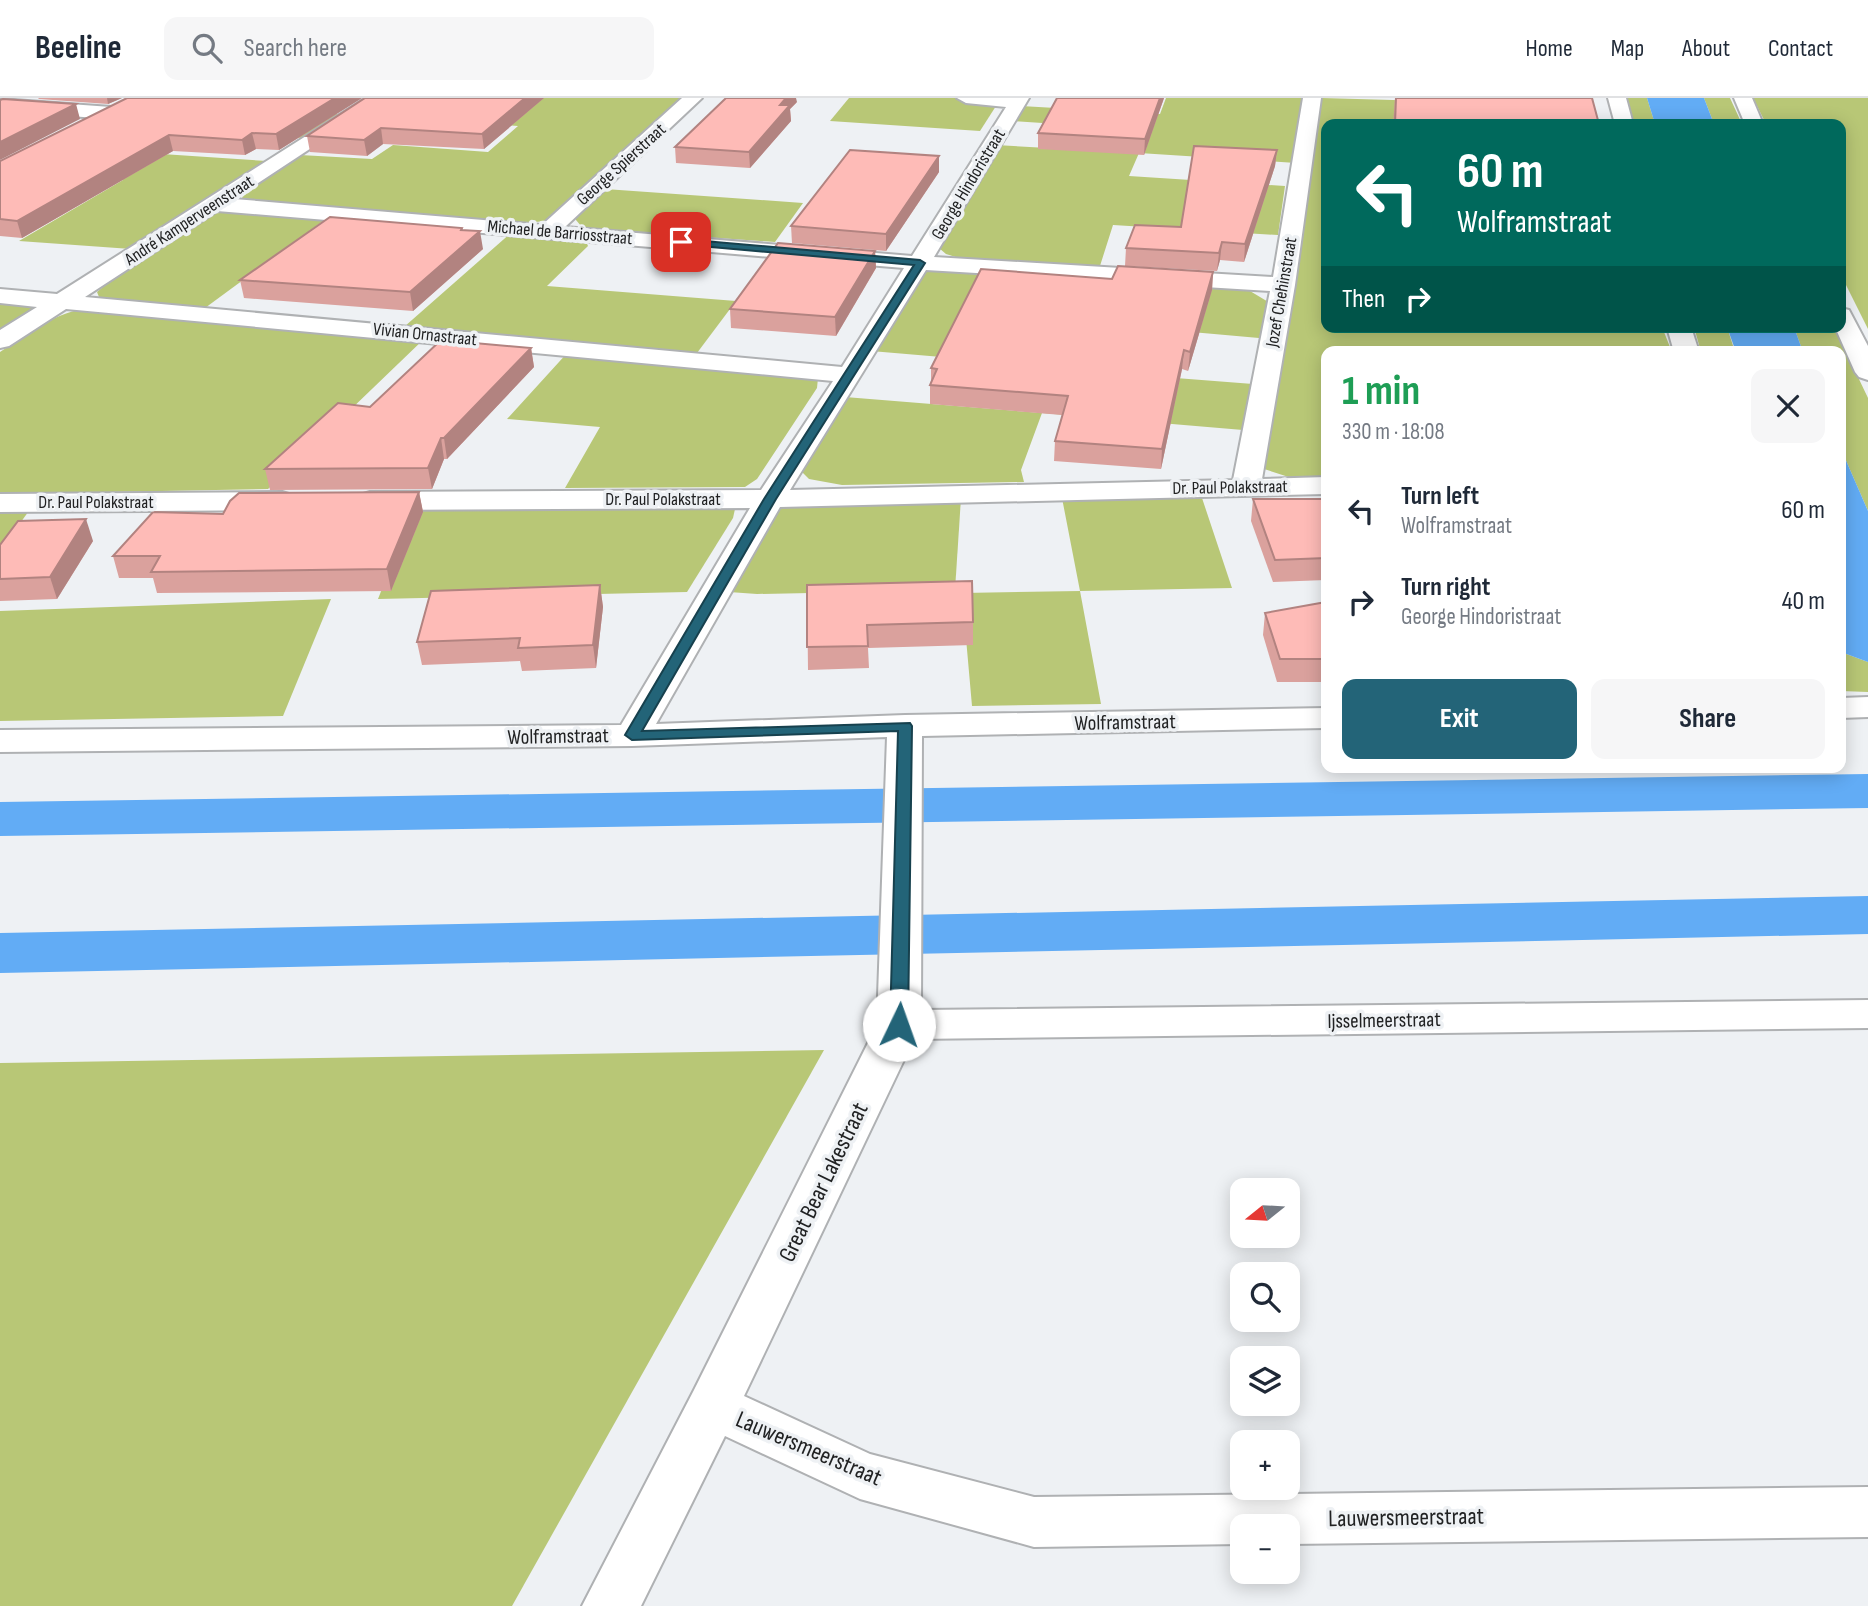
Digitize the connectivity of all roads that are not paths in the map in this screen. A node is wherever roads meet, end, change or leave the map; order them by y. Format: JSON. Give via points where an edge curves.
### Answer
{"nodes":[{"id":1,"x":378,"y":98,"type":"edge"},
{"id":2,"x":693,"y":98,"type":"edge"},
{"id":3,"x":966,"y":98,"type":"edge"},
{"id":4,"x":1312,"y":98,"type":"edge"},
{"id":5,"x":1618,"y":98,"type":"edge"},
{"id":6,"x":1743,"y":98,"type":"edge"},
{"id":7,"x":1019,"y":100,"type":"edge"},
{"id":8,"x":131,"y":103,"type":"edge"},
{"id":9,"x":0,"y":105,"type":"edge"},
{"id":10,"x":111,"y":113,"type":"junction"},
{"id":11,"x":1623,"y":119,"type":"edge"},
{"id":12,"x":1753,"y":119,"type":"edge"},
{"id":13,"x":74,"y":132,"type":"edge"},
{"id":14,"x":214,"y":204,"type":"junction"},
{"id":15,"x":549,"y":230,"type":"junction"},
{"id":16,"x":920,"y":263,"type":"junction"},
{"id":17,"x":1283,"y":285,"type":"junction"},
{"id":18,"x":0,"y":296,"type":"edge"},
{"id":19,"x":63,"y":301,"type":"junction"},
{"id":20,"x":1846,"y":326,"type":"edge"},
{"id":21,"x":0,"y":341,"type":"edge"},
{"id":22,"x":1868,"y":372,"type":"edge"},
{"id":23,"x":850,"y":375,"type":"junction"},
{"id":24,"x":1246,"y":486,"type":"junction"},
{"id":25,"x":1321,"y":486,"type":"edge"},
{"id":26,"x":770,"y":499,"type":"junction"},
{"id":27,"x":303,"y":501,"type":"edge"},
{"id":28,"x":344,"y":501,"type":"edge"},
{"id":29,"x":0,"y":503,"type":"edge"},
{"id":30,"x":1846,"y":708,"type":"edge"},
{"id":31,"x":1868,"y":708,"type":"edge"},
{"id":32,"x":1321,"y":718,"type":"edge"},
{"id":33,"x":632,"y":735,"type":"junction"},
{"id":34,"x":905,"y":738,"type":"junction"},
{"id":35,"x":0,"y":741,"type":"edge"},
{"id":36,"x":1868,"y":1014,"type":"edge"},
{"id":37,"x":899,"y":1025,"type":"junction"},
{"id":38,"x":713,"y":1406,"type":"junction"},
{"id":39,"x":1868,"y":1512,"type":"edge"},
{"id":40,"x":611,"y":1606,"type":"edge"}],
"edges":[{"from":1,"to":14,"type":"street","name":"André Kamperveenstraat"},
{"from":2,"to":15,"type":"street","name":"George Spierstraat"},
{"from":3,"to":7,"type":"street"},
{"from":4,"to":17,"type":"street","name":"Jozef Chehinstraat"},
{"from":5,"to":11,"type":"street"},
{"from":6,"to":12,"type":"street"},
{"from":7,"to":16,"type":"street","name":"George Hindoristraat"},
{"from":8,"to":10,"type":"street"},
{"from":9,"to":10,"type":"street"},
{"from":10,"to":13,"type":"street"},
{"from":14,"to":15,"type":"street","name":"Michael de Barriosstraat"},
{"from":14,"to":19,"type":"street","name":"André Kamperveenstraat"},
{"from":15,"to":16,"type":"street","name":"Michael de Barriosstraat"},
{"from":16,"to":17,"type":"street","name":"Michael de Barriosstraat"},
{"from":16,"to":23,"type":"street","name":"George Hindoristraat"},
{"from":17,"to":24,"type":"street","name":"Jozef Chehinstraat"},
{"from":18,"to":19,"type":"street","name":"Vivian Ornastraat"},
{"from":19,"to":21,"type":"street","name":"André Kamperveenstraat"},
{"from":19,"to":23,"type":"street","name":"Vivian Ornastraat"},
{"from":20,"to":22,"type":"street"},
{"from":23,"to":26,"type":"street","name":"George Hindoristraat"},
{"from":24,"to":25,"type":"street","name":"Dr. Paul Polakstraat"},
{"from":24,"to":26,"type":"street","name":"Dr. Paul Polakstraat"},
{"from":26,"to":28,"type":"street","name":"Dr. Paul Polakstraat"},
{"from":26,"to":33,"type":"street","name":"George Hindoristraat"},
{"from":27,"to":29,"type":"street","name":"Dr. Paul Polakstraat"},
{"from":30,"to":31,"type":"street"},
{"from":32,"to":34,"type":"street","name":"Wolframstraat"},
{"from":33,"to":34,"type":"street","name":"Wolframstraat"},
{"from":33,"to":35,"type":"street","name":"Wolframstraat"},
{"from":34,"to":37,"type":"street","name":"Great Bear Lakestraat"},
{"from":36,"to":37,"type":"street","name":"Ijsselmeerstraat"},
{"from":37,"to":38,"type":"street","name":"Great Bear Lakestraat"},
{"from":38,"to":39,"type":"street","name":"Lauwersmeerstraat","via":[[860,1475],[1034,1522]]},
{"from":38,"to":40,"type":"street","name":"Great Bear Lakestraat"}]}
